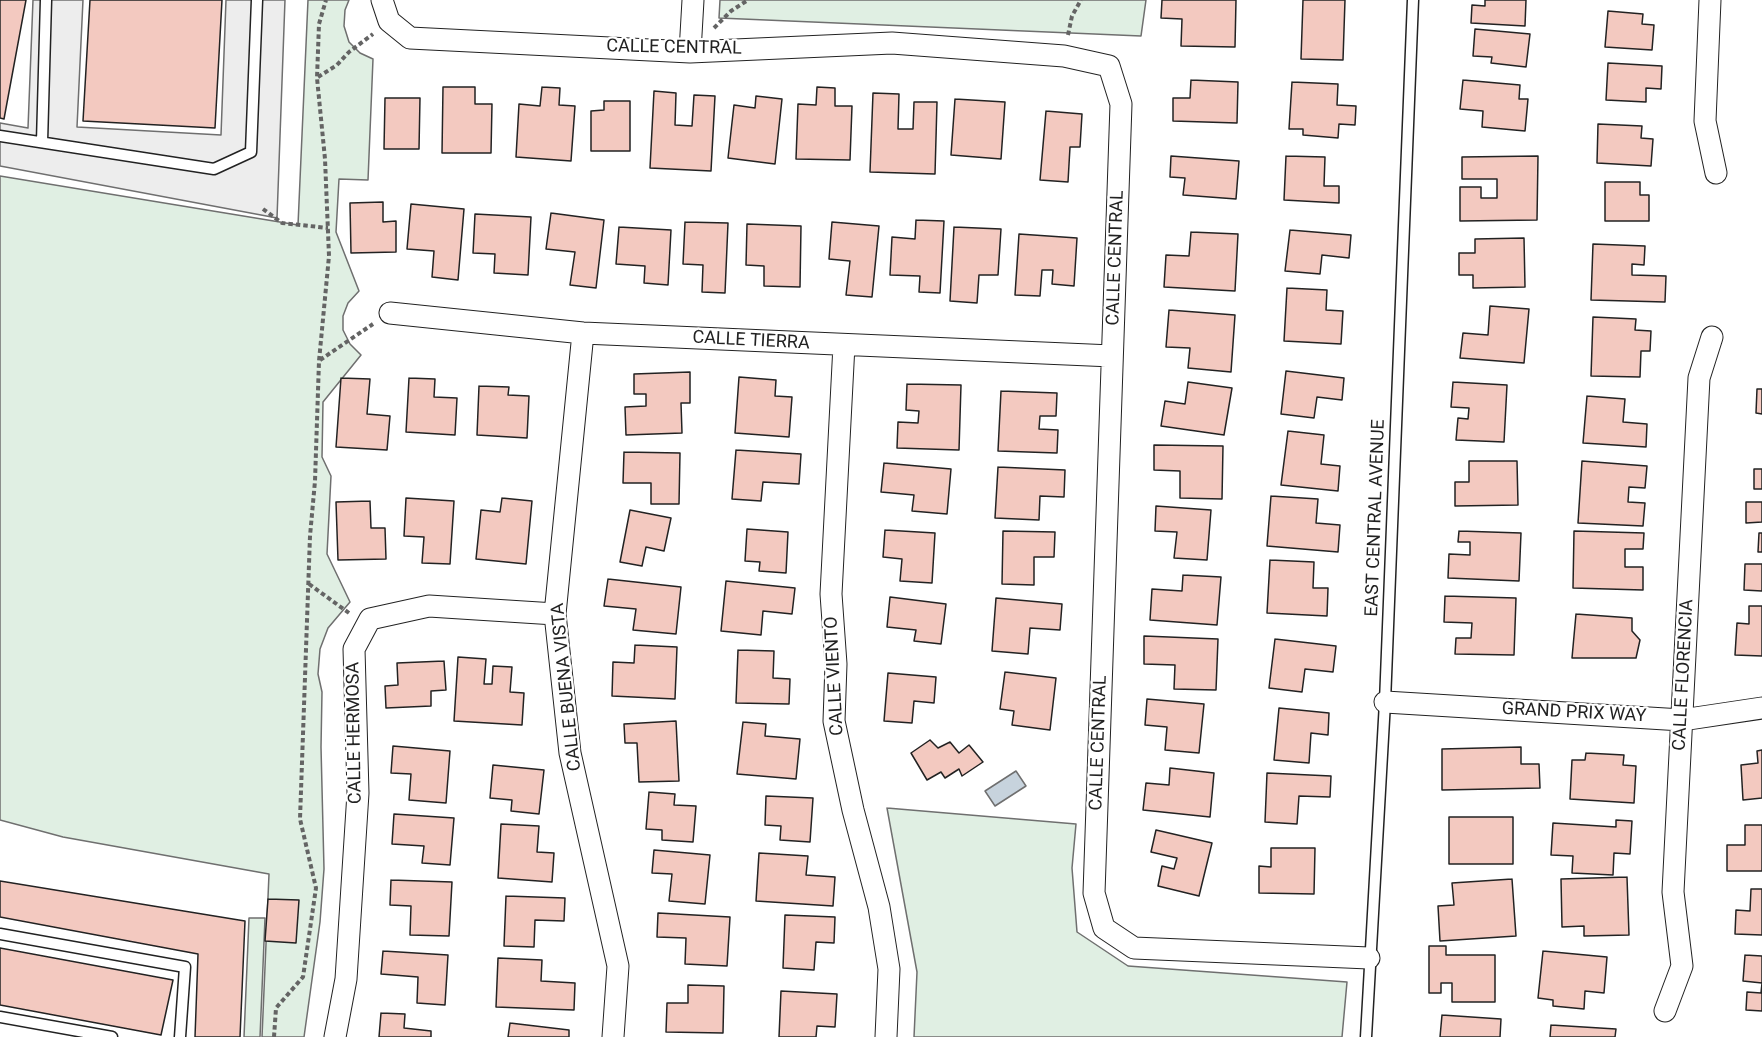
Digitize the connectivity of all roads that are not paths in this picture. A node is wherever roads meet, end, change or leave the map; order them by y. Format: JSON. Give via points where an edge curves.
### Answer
{"nodes":[{"id":1,"x":46,"y":0,"type":"edge"},
{"id":2,"x":257,"y":0,"type":"edge"},
{"id":3,"x":382,"y":0,"type":"edge"},
{"id":4,"x":693,"y":0,"type":"edge"},
{"id":5,"x":1413,"y":0,"type":"edge"},
{"id":6,"x":1710,"y":0,"type":"edge"},
{"id":7,"x":690,"y":52,"type":"junction"},
{"id":8,"x":0,"y":136,"type":"edge"},
{"id":9,"x":42,"y":142,"type":"junction"},
{"id":10,"x":1716,"y":173,"type":"dead end"},
{"id":11,"x":390,"y":313,"type":"road end"},
{"id":12,"x":583,"y":333,"type":"junction"},
{"id":13,"x":1712,"y":337,"type":"dead end"},
{"id":14,"x":844,"y":345,"type":"junction"},
{"id":15,"x":1112,"y":356,"type":"junction"},
{"id":16,"x":555,"y":614,"type":"junction"},
{"id":17,"x":1385,"y":702,"type":"junction"},
{"id":18,"x":1762,"y":708,"type":"edge"},
{"id":19,"x":1682,"y":720,"type":"junction"},
{"id":20,"x":0,"y":934,"type":"edge"},
{"id":21,"x":1369,"y":958,"type":"junction"},
{"id":22,"x":1665,"y":1011,"type":"dead end"},
{"id":23,"x":0,"y":1017,"type":"edge"},
{"id":24,"x":112,"y":1037,"type":"edge"},
{"id":25,"x":180,"y":1037,"type":"edge"},
{"id":26,"x":335,"y":1037,"type":"edge"},
{"id":27,"x":613,"y":1037,"type":"edge"},
{"id":28,"x":886,"y":1037,"type":"edge"},
{"id":29,"x":1366,"y":1037,"type":"edge"}],
"edges":[{"from":1,"to":9,"type":"lane"},
{"from":2,"to":9,"type":"lane","via":[[251,152],[214,169]]},
{"from":3,"to":7,"type":"street","name":"CALLE CENTRAL","via":[[389,21],[410,38]]},
{"from":4,"to":7,"type":"street"},
{"from":5,"to":17,"type":"lane","name":"EAST CENTRAL AVENUE"},
{"from":6,"to":10,"type":"street","via":[[1705,121]]},
{"from":7,"to":15,"type":"street","name":"CALLE CENTRAL","via":[[892,43],[1065,56],[1109,66],[1121,104]]},
{"from":8,"to":9,"type":"lane"},
{"from":11,"to":12,"type":"street","name":"CALLE TIERRA"},
{"from":12,"to":14,"type":"street","name":"CALLE TIERRA"},
{"from":12,"to":16,"type":"street","name":"CALLE BUENA VISTA"},
{"from":13,"to":19,"type":"street","name":"CALLE FLORENCIA","via":[[1699,378]]},
{"from":14,"to":15,"type":"street","name":"CALLE TIERRA"},
{"from":14,"to":28,"type":"street","name":"CALLE VIENTO","via":[[831,594],[836,664],[834,721],[888,958]]},
{"from":15,"to":21,"type":"street","name":"CALLE CENTRAL","via":[[1094,893],[1104,928],[1134,948]]},
{"from":16,"to":26,"type":"street","name":"CALLE HERMOSA","via":[[429,606],[370,619],[354,649],[358,793],[346,979]]},
{"from":16,"to":27,"type":"street","name":"CALLE BUENA VISTA","via":[[570,753],[618,966]]},
{"from":17,"to":19,"type":"street","name":"GRAND PRIX WAY"},
{"from":17,"to":21,"type":"lane","name":"EAST CENTRAL AVENUE"},
{"from":18,"to":19,"type":"street","name":"GRAND PRIX WAY"},
{"from":19,"to":22,"type":"street","name":"CALLE FLORENCIA","via":[[1673,892],[1682,966]]},
{"from":20,"to":25,"type":"lane","via":[[185,967]]},
{"from":21,"to":29,"type":"lane","name":"EAST CENTRAL AVENUE"},
{"from":23,"to":24,"type":"lane"}]}
